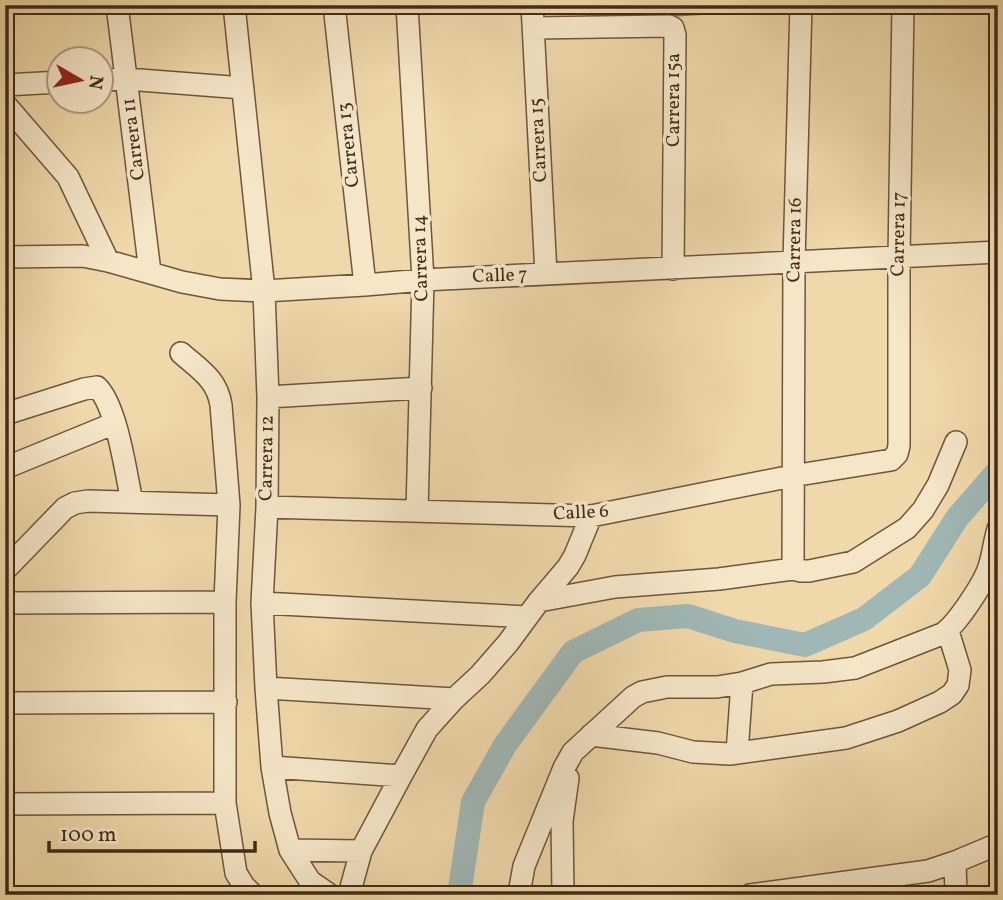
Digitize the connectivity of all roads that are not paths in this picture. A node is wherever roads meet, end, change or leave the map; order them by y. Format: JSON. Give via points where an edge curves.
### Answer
{"nodes":[{"id":1,"x":117,"y":5,"type":"edge"},
{"id":2,"x":234,"y":5,"type":"edge"},
{"id":3,"x":334,"y":5,"type":"edge"},
{"id":4,"x":407,"y":5,"type":"edge"},
{"id":5,"x":533,"y":5,"type":"edge"},
{"id":6,"x":801,"y":5,"type":"edge"},
{"id":7,"x":903,"y":5,"type":"edge"},
{"id":8,"x":534,"y":29,"type":"junction"},
{"id":9,"x":116,"y":79,"type":"edge"},
{"id":10,"x":127,"y":79,"type":"junction"},
{"id":11,"x":46,"y":83,"type":"edge"},
{"id":12,"x":5,"y":85,"type":"edge"},
{"id":13,"x":243,"y":88,"type":"junction"},
{"id":14,"x":5,"y":104,"type":"edge"},
{"id":15,"x":998,"y":252,"type":"edge"},
{"id":16,"x":5,"y":257,"type":"edge"},
{"id":17,"x":899,"y":257,"type":"junction"},
{"id":18,"x":108,"y":261,"type":"junction"},
{"id":19,"x":794,"y":262,"type":"junction"},
{"id":20,"x":673,"y":269,"type":"junction"},
{"id":21,"x":150,"y":272,"type":"junction"},
{"id":22,"x":546,"y":274,"type":"junction"},
{"id":23,"x":423,"y":280,"type":"junction"},
{"id":24,"x":365,"y":285,"type":"junction"},
{"id":25,"x":264,"y":290,"type":"junction"},
{"id":26,"x":181,"y":353,"type":"dead end"},
{"id":27,"x":421,"y":388,"type":"junction"},
{"id":28,"x":268,"y":397,"type":"junction"},
{"id":29,"x":5,"y":414,"type":"edge"},
{"id":30,"x":115,"y":423,"type":"junction"},
{"id":31,"x":956,"y":442,"type":"dead end"},
{"id":32,"x":891,"y":460,"type":"joint"},
{"id":33,"x":5,"y":468,"type":"edge"},
{"id":34,"x":792,"y":476,"type":"junction"},
{"id":35,"x":132,"y":502,"type":"junction"},
{"id":36,"x":229,"y":505,"type":"junction"},
{"id":37,"x":267,"y":508,"type":"junction"},
{"id":38,"x":417,"y":512,"type":"junction"},
{"id":39,"x":591,"y":516,"type":"junction"},
{"id":40,"x":998,"y":529,"type":"edge"},
{"id":41,"x":793,"y":569,"type":"junction"},
{"id":42,"x":5,"y":570,"type":"edge"},
{"id":43,"x":225,"y":602,"type":"junction"},
{"id":44,"x":5,"y":603,"type":"edge"},
{"id":45,"x":262,"y":603,"type":"junction"},
{"id":46,"x":533,"y":609,"type":"junction"},
{"id":47,"x":948,"y":631,"type":"junction"},
{"id":48,"x":742,"y":683,"type":"junction"},
{"id":49,"x":265,"y":688,"type":"junction"},
{"id":50,"x":454,"y":699,"type":"junction"},
{"id":51,"x":226,"y":702,"type":"junction"},
{"id":52,"x":5,"y":703,"type":"edge"},
{"id":53,"x":592,"y":735,"type":"junction"},
{"id":54,"x":573,"y":752,"type":"junction"},
{"id":55,"x":737,"y":753,"type":"junction"},
{"id":56,"x":272,"y":767,"type":"junction"},
{"id":57,"x":401,"y":776,"type":"junction"},
{"id":58,"x":225,"y":803,"type":"junction"},
{"id":59,"x":5,"y":804,"type":"edge"},
{"id":60,"x":998,"y":844,"type":"edge"},
{"id":61,"x":290,"y":850,"type":"junction"},
{"id":62,"x":361,"y":851,"type":"junction"},
{"id":63,"x":956,"y":862,"type":"junction"},
{"id":64,"x":824,"y":890,"type":"edge"},
{"id":65,"x":253,"y":895,"type":"edge"},
{"id":66,"x":330,"y":895,"type":"edge"},
{"id":67,"x":349,"y":895,"type":"edge"},
{"id":68,"x":521,"y":895,"type":"edge"},
{"id":69,"x":563,"y":895,"type":"edge"},
{"id":70,"x":750,"y":895,"type":"edge"},
{"id":71,"x":956,"y":895,"type":"edge"}],
"edges":[{"from":1,"to":10,"type":"street","name":"Carrera 11"},
{"from":2,"to":13,"type":"street","name":"Carrera 12"},
{"from":3,"to":24,"type":"street","name":"Carrera 13"},
{"from":4,"to":23,"type":"street","name":"Carrera 14"},
{"from":5,"to":8,"type":"street","name":"Carrera 15"},
{"from":6,"to":19,"type":"street","name":"Carrera 16"},
{"from":7,"to":17,"type":"street","name":"Carrera 17"},
{"from":8,"to":20,"type":"street","name":"Carrera 15a","via":[[673,28]]},
{"from":8,"to":22,"type":"street","name":"Carrera 15"},
{"from":9,"to":10,"type":"street"},
{"from":10,"to":13,"type":"street"},
{"from":10,"to":21,"type":"street","name":"Carrera 11"},
{"from":11,"to":12,"type":"street"},
{"from":13,"to":25,"type":"street","name":"Carrera 12"},
{"from":14,"to":18,"type":"street","via":[[68,177]]},
{"from":15,"to":17,"type":"street","name":"Calle 7"},
{"from":16,"to":18,"type":"street","name":"Calle 7","via":[[83,256]]},
{"from":17,"to":19,"type":"street","name":"Calle 7"},
{"from":17,"to":32,"type":"street","name":"Carrera 17","via":[[899,446]]},
{"from":18,"to":21,"type":"street","name":"Calle 7"},
{"from":19,"to":20,"type":"street","name":"Calle 7"},
{"from":19,"to":34,"type":"street","name":"Carrera 16"},
{"from":20,"to":22,"type":"street","name":"Calle 7"},
{"from":21,"to":25,"type":"street","name":"Calle 7","via":[[211,288]]},
{"from":22,"to":23,"type":"street","name":"Calle 7"},
{"from":23,"to":24,"type":"street","name":"Calle 7"},
{"from":23,"to":27,"type":"street","name":"Carrera 14"},
{"from":24,"to":25,"type":"street","name":"Calle 7"},
{"from":25,"to":28,"type":"street","name":"Carrera 12"},
{"from":26,"to":36,"type":"street","via":[[214,382],[219,393]]},
{"from":27,"to":28,"type":"street"},
{"from":27,"to":38,"type":"street","name":"Carrera 14"},
{"from":28,"to":37,"type":"street","name":"Carrera 12"},
{"from":29,"to":30,"type":"street","via":[[97,387]]},
{"from":30,"to":33,"type":"street"},
{"from":30,"to":35,"type":"street"},
{"from":31,"to":41,"type":"street","via":[[938,485],[908,528],[853,562],[809,571]]},
{"from":32,"to":34,"type":"street","name":"Calle 6"},
{"from":34,"to":39,"type":"street","name":"Calle 6"},
{"from":34,"to":41,"type":"street","name":"Carrera 16"},
{"from":35,"to":36,"type":"street"},
{"from":35,"to":42,"type":"street","via":[[88,501],[65,508]]},
{"from":36,"to":43,"type":"street"},
{"from":37,"to":38,"type":"street","name":"Calle 6"},
{"from":37,"to":45,"type":"street","name":"Carrera 12"},
{"from":38,"to":39,"type":"street","name":"Calle 6"},
{"from":39,"to":46,"type":"street","via":[[568,567]]},
{"from":40,"to":47,"type":"street","via":[[984,578]]},
{"from":41,"to":46,"type":"street","via":[[615,587]]},
{"from":43,"to":44,"type":"street"},
{"from":43,"to":51,"type":"street"},
{"from":45,"to":46,"type":"street"},
{"from":45,"to":49,"type":"street","name":"Carrera 12"},
{"from":46,"to":50,"type":"street","via":[[480,675]]},
{"from":47,"to":48,"type":"street","via":[[855,668],[771,674]]},
{"from":47,"to":55,"type":"street","via":[[960,670],[958,685],[940,702],[846,738]]},
{"from":48,"to":53,"type":"street","via":[[642,692]]},
{"from":48,"to":55,"type":"street"},
{"from":49,"to":50,"type":"street"},
{"from":49,"to":56,"type":"street","name":"Carrera 12"},
{"from":50,"to":57,"type":"street","via":[[427,729]]},
{"from":51,"to":52,"type":"street"},
{"from":51,"to":58,"type":"street"},
{"from":53,"to":54,"type":"street"},
{"from":53,"to":55,"type":"street","via":[[692,752]]},
{"from":54,"to":68,"type":"street","via":[[529,854]]},
{"from":54,"to":69,"type":"street","via":[[562,821]]},
{"from":56,"to":57,"type":"street"},
{"from":56,"to":61,"type":"street","name":"Carrera 12"},
{"from":57,"to":62,"type":"street"},
{"from":58,"to":59,"type":"street"},
{"from":58,"to":65,"type":"street","via":[[236,873]]},
{"from":60,"to":63,"type":"street"},
{"from":61,"to":62,"type":"street"},
{"from":61,"to":66,"type":"street","name":"Carrera 12","via":[[310,881]]},
{"from":62,"to":67,"type":"street"},
{"from":63,"to":64,"type":"street"},
{"from":63,"to":71,"type":"street"},
{"from":64,"to":70,"type":"street"}]}
